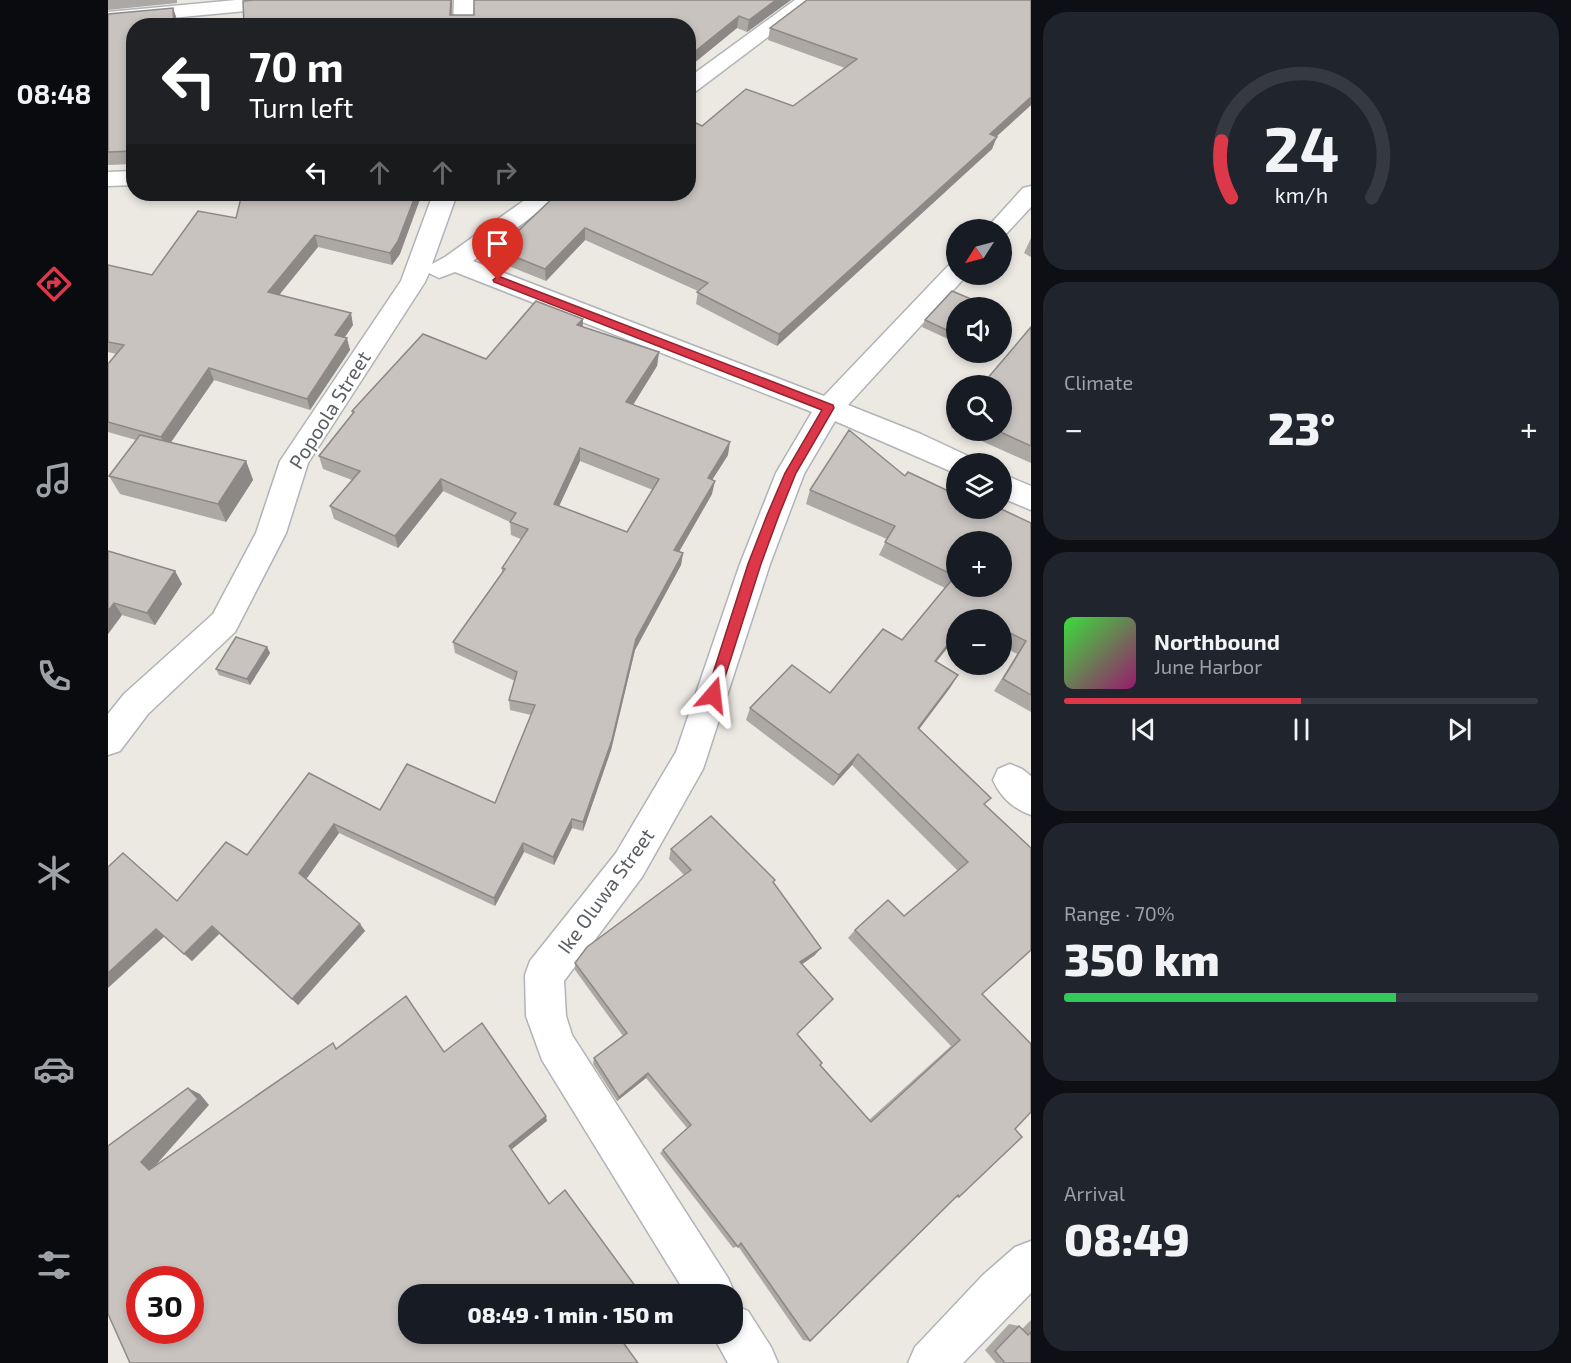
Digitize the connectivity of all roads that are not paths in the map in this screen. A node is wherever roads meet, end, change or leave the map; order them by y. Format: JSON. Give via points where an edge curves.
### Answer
{"nodes":[{"id":1,"x":298,"y":0,"type":"edge"},
{"id":2,"x":464,"y":0,"type":"edge"},
{"id":3,"x":807,"y":0,"type":"edge"},
{"id":4,"x":108,"y":18,"type":"edge"},
{"id":5,"x":463,"y":18,"type":"edge"},
{"id":6,"x":696,"y":82,"type":"edge"},
{"id":7,"x":126,"y":178,"type":"edge"},
{"id":8,"x":108,"y":179,"type":"edge"},
{"id":9,"x":1031,"y":193,"type":"edge"},
{"id":10,"x":442,"y":201,"type":"edge"},
{"id":11,"x":538,"y":201,"type":"edge"},
{"id":12,"x":1007,"y":219,"type":"edge"},
{"id":13,"x":454,"y":263,"type":"junction"},
{"id":14,"x":413,"y":282,"type":"junction"},
{"id":15,"x":946,"y":284,"type":"edge"},
{"id":16,"x":829,"y":408,"type":"junction"},
{"id":17,"x":946,"y":458,"type":"edge"},
{"id":18,"x":1012,"y":490,"type":"edge"},
{"id":19,"x":1031,"y":499,"type":"edge"},
{"id":20,"x":108,"y":740,"type":"edge"},
{"id":21,"x":1031,"y":1263,"type":"edge"},
{"id":22,"x":706,"y":1284,"type":"edge"},
{"id":23,"x":743,"y":1344,"type":"edge"},
{"id":24,"x":755,"y":1363,"type":"edge"},
{"id":25,"x":931,"y":1363,"type":"edge"}],
"edges":[{"from":1,"to":4,"type":"street"},
{"from":2,"to":5,"type":"street"},
{"from":3,"to":6,"type":"street"},
{"from":7,"to":8,"type":"street"},
{"from":9,"to":12,"type":"street"},
{"from":10,"to":14,"type":"street","name":"Popoola Street"},
{"from":11,"to":13,"type":"street"},
{"from":13,"to":14,"type":"street"},
{"from":13,"to":16,"type":"street"},
{"from":14,"to":20,"type":"street","name":"Popoola Street","via":[[294,460],[271,533],[224,622],[136,704]]},
{"from":15,"to":16,"type":"street","name":"Ike Oluwa Street"},
{"from":16,"to":17,"type":"street"},
{"from":16,"to":22,"type":"street","name":"Ike Oluwa Street","via":[[790,473],[773,515],[691,758],[629,865],[544,975],[546,1016],[556,1046]]},
{"from":18,"to":19,"type":"street"},
{"from":21,"to":25,"type":"street"},
{"from":23,"to":24,"type":"street"}]}
